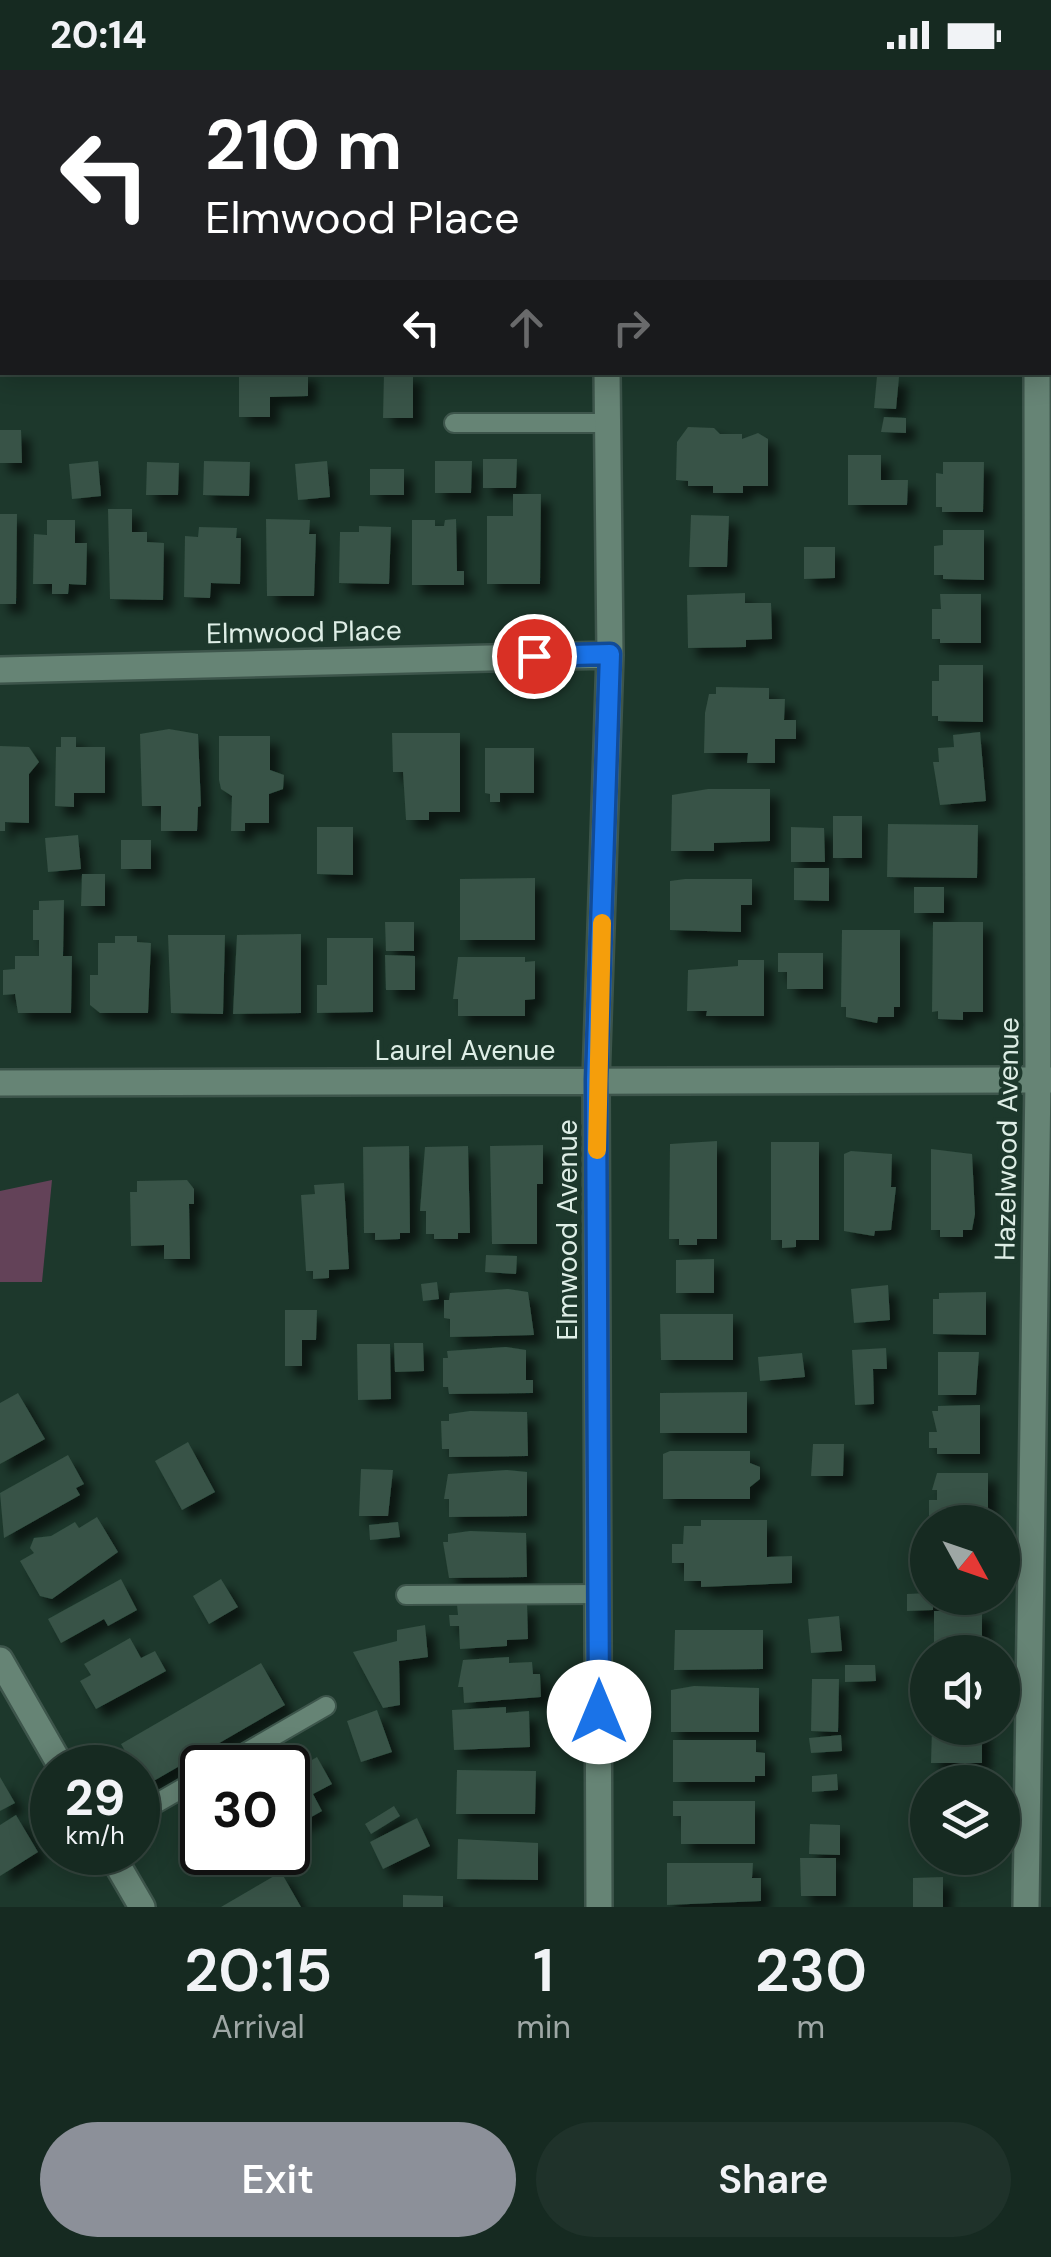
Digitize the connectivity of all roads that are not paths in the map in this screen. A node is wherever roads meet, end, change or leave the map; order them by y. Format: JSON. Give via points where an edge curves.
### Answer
{"nodes":[{"id":1,"x":607,"y":375,"type":"edge"},
{"id":2,"x":1037,"y":375,"type":"edge"},
{"id":3,"x":454,"y":423,"type":"dead end"},
{"id":4,"x":608,"y":423,"type":"junction"},
{"id":5,"x":610,"y":654,"type":"junction"},
{"id":6,"x":0,"y":670,"type":"edge"},
{"id":7,"x":596,"y":1080,"type":"junction"},
{"id":8,"x":1044,"y":1080,"type":"edge"},
{"id":9,"x":0,"y":1084,"type":"edge"},
{"id":10,"x":598,"y":1594,"type":"junction"},
{"id":11,"x":406,"y":1595,"type":"dead end"},
{"id":12,"x":0,"y":1660,"type":"edge"},
{"id":13,"x":326,"y":1706,"type":"dead end"},
{"id":14,"x":49,"y":1745,"type":"edge"},
{"id":15,"x":259,"y":1745,"type":"edge"},
{"id":16,"x":123,"y":1875,"type":"edge"},
{"id":17,"x":142,"y":1907,"type":"edge"},
{"id":18,"x":600,"y":1907,"type":"edge"},
{"id":19,"x":1026,"y":1907,"type":"edge"}],
"edges":[{"from":1,"to":4,"type":"street","name":"Elmwood Avenue"},
{"from":2,"to":8,"type":"street","name":"Hazelwood Avenue"},
{"from":3,"to":4,"type":"lane"},
{"from":4,"to":5,"type":"street","name":"Elmwood Avenue"},
{"from":5,"to":6,"type":"street","name":"Elmwood Place"},
{"from":5,"to":7,"type":"street","name":"Elmwood Avenue"},
{"from":7,"to":8,"type":"street","name":"Laurel Avenue"},
{"from":7,"to":9,"type":"street","name":"Laurel Avenue"},
{"from":7,"to":10,"type":"street","name":"Elmwood Avenue"},
{"from":8,"to":19,"type":"street","name":"Hazelwood Avenue"},
{"from":10,"to":11,"type":"lane"},
{"from":10,"to":18,"type":"street","name":"Elmwood Avenue"},
{"from":12,"to":14,"type":"street"},
{"from":13,"to":15,"type":"lane"},
{"from":16,"to":17,"type":"street"}]}
